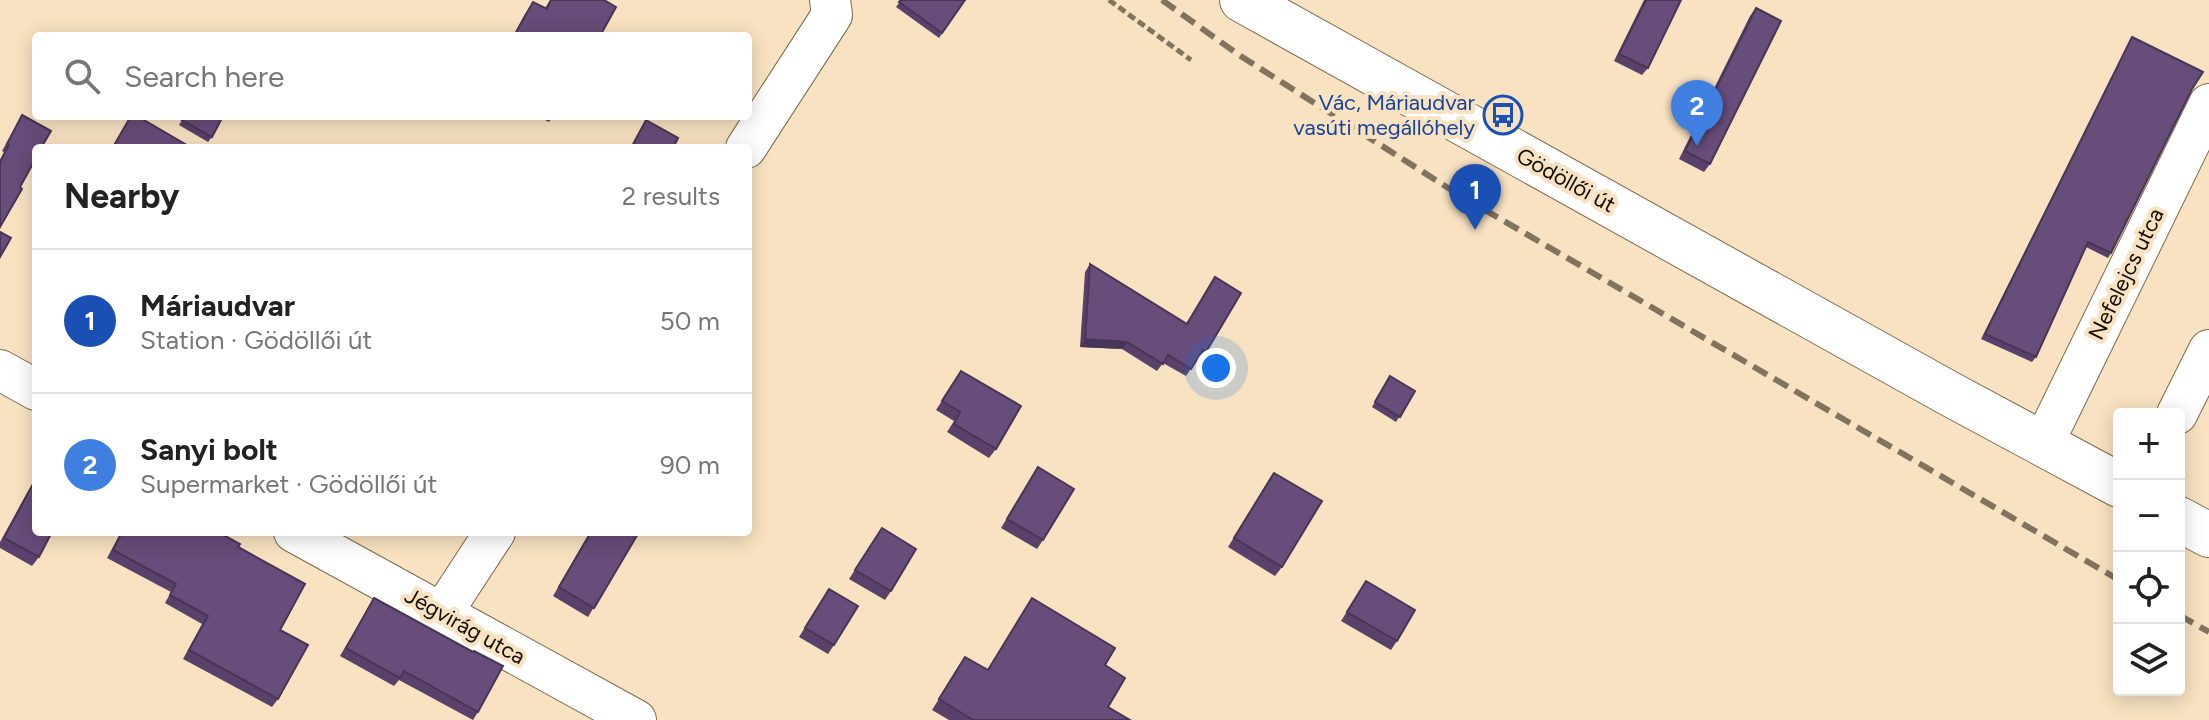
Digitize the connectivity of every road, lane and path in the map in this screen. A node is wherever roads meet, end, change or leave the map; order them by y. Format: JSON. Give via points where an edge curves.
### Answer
{"nodes":[{"id":1,"x":830,"y":0,"type":"edge"},
{"id":2,"x":1109,"y":0,"type":"edge"},
{"id":3,"x":1242,"y":0,"type":"edge"},
{"id":4,"x":1191,"y":60,"type":"dead end"},
{"id":5,"x":2209,"y":104,"type":"edge"},
{"id":6,"x":749,"y":144,"type":"edge"},
{"id":7,"x":2209,"y":350,"type":"edge"},
{"id":8,"x":0,"y":370,"type":"edge"},
{"id":9,"x":32,"y":388,"type":"edge"},
{"id":10,"x":2180,"y":408,"type":"edge"},
{"id":11,"x":2043,"y":444,"type":"junction"},
{"id":12,"x":2113,"y":482,"type":"edge"},
{"id":13,"x":2185,"y":522,"type":"edge"},
{"id":14,"x":2209,"y":535,"type":"edge"},
{"id":15,"x":301,"y":536,"type":"edge"},
{"id":16,"x":492,"y":536,"type":"edge"},
{"id":17,"x":442,"y":613,"type":"junction"},
{"id":18,"x":636,"y":720,"type":"edge"}],
"edges":[{"from":1,"to":6,"type":"street","via":[[832,15]]},
{"from":2,"to":4,"type":"path"},
{"from":3,"to":11,"type":"main road","name":"Gödöllői út"},
{"from":5,"to":11,"type":"street","name":"Nefelejcs utca"},
{"from":7,"to":10,"type":"street"},
{"from":8,"to":9,"type":"street"},
{"from":11,"to":12,"type":"main road","name":"Gödöllői út"},
{"from":13,"to":14,"type":"main road"},
{"from":15,"to":17,"type":"street","name":"Jégvirág utca"},
{"from":16,"to":17,"type":"street"},
{"from":17,"to":18,"type":"street","name":"Jégvirág utca"}]}
